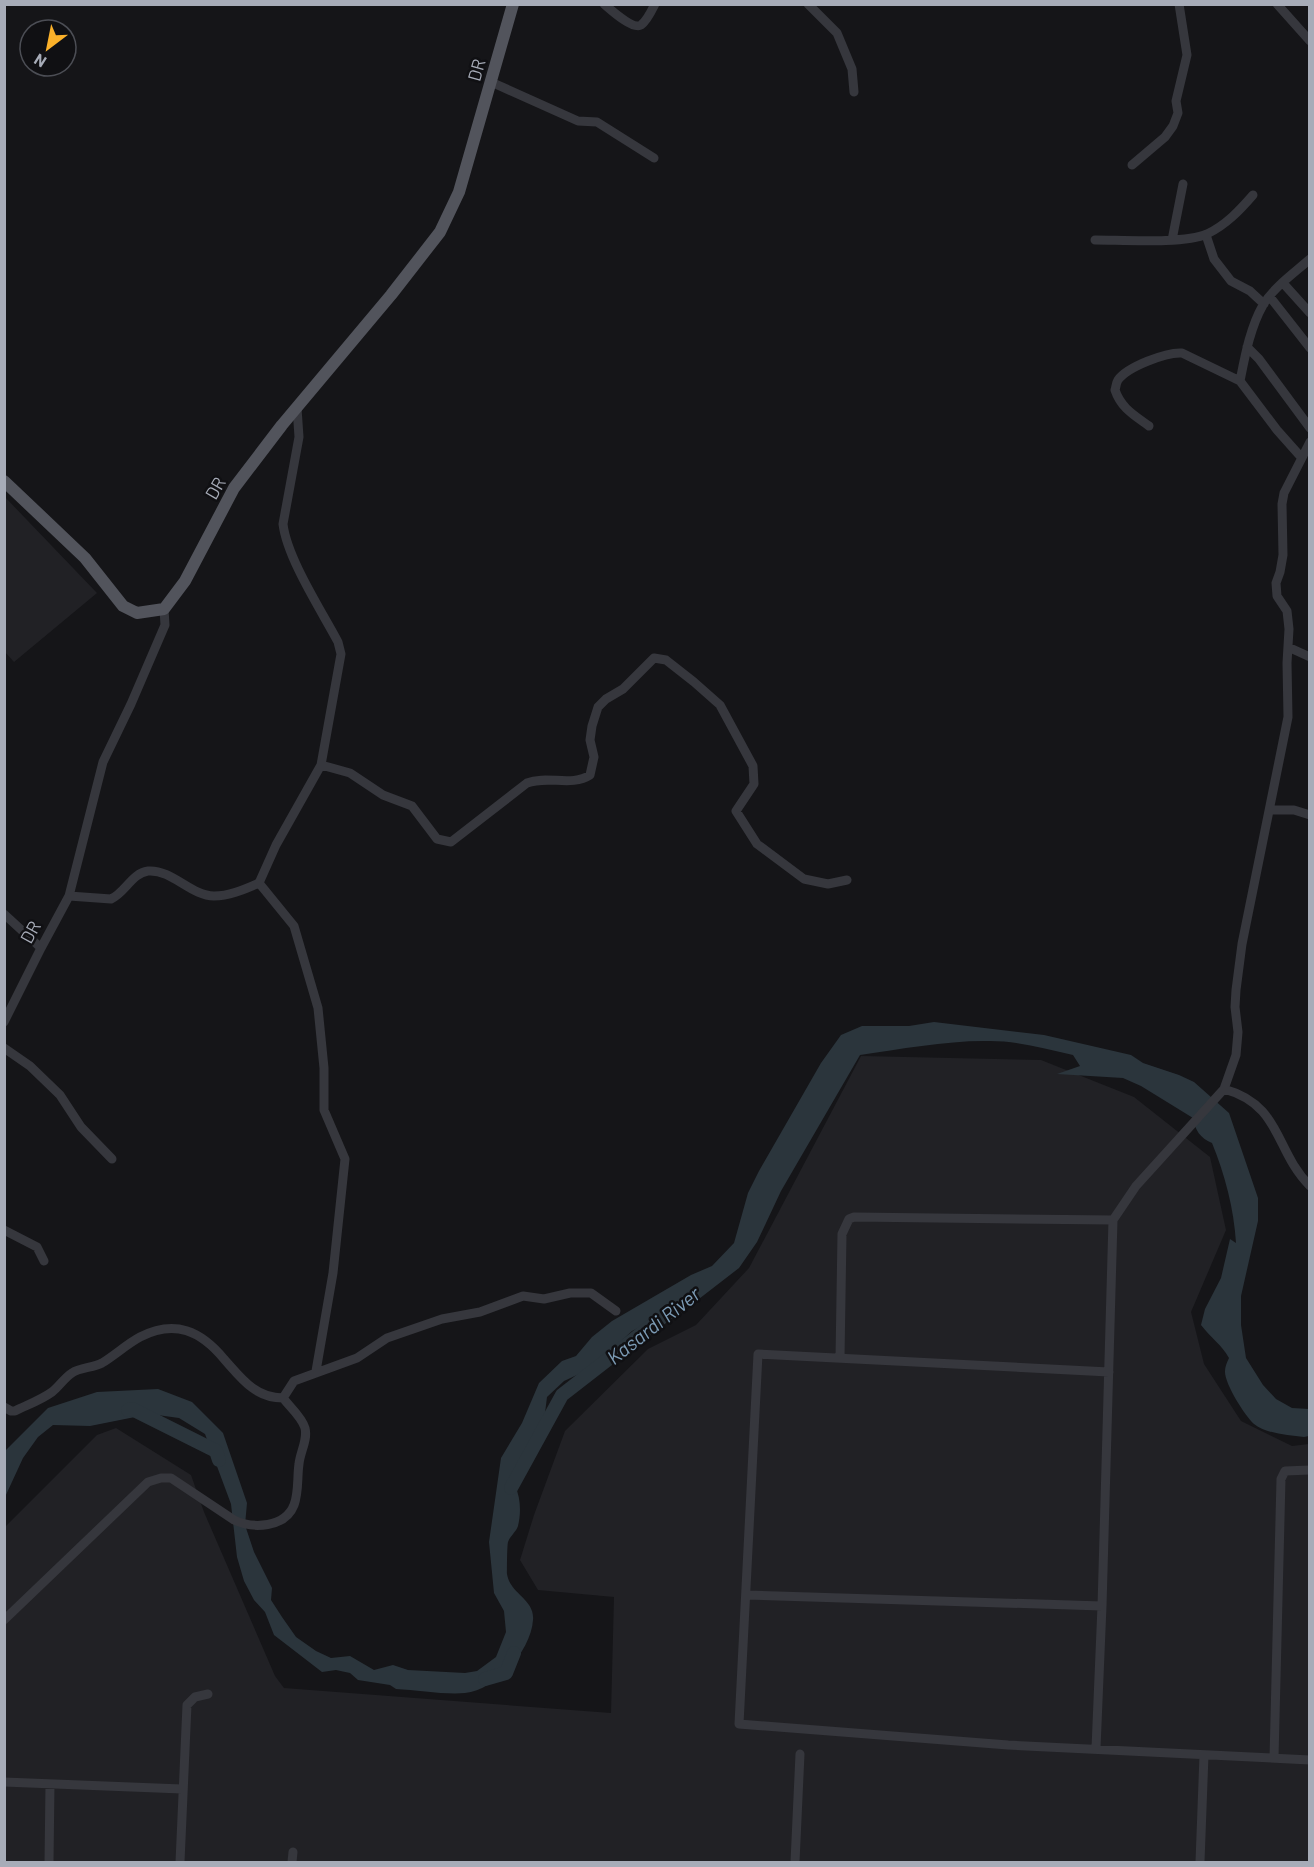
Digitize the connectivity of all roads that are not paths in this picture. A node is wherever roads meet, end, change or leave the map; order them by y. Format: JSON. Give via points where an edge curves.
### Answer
{"nodes":[{"id":1,"x":513,"y":4,"type":"edge"},
{"id":2,"x":604,"y":4,"type":"edge"},
{"id":3,"x":656,"y":4,"type":"edge"},
{"id":4,"x":808,"y":4,"type":"edge"},
{"id":5,"x":1179,"y":4,"type":"edge"},
{"id":6,"x":1277,"y":4,"type":"edge"},
{"id":7,"x":1310,"y":41,"type":"edge"},
{"id":8,"x":491,"y":82,"type":"junction"},
{"id":9,"x":854,"y":92,"type":"dead end"},
{"id":10,"x":654,"y":158,"type":"dead end"},
{"id":11,"x":1132,"y":165,"type":"dead end"},
{"id":12,"x":1183,"y":184,"type":"dead end"},
{"id":13,"x":1253,"y":195,"type":"dead end"},
{"id":14,"x":1206,"y":235,"type":"junction"},
{"id":15,"x":1095,"y":240,"type":"dead end"},
{"id":16,"x":1172,"y":240,"type":"junction"},
{"id":17,"x":1310,"y":259,"type":"edge"},
{"id":18,"x":1283,"y":283,"type":"junction"},
{"id":19,"x":1267,"y":301,"type":"junction"},
{"id":20,"x":1310,"y":313,"type":"edge"},
{"id":21,"x":1247,"y":347,"type":"junction"},
{"id":22,"x":1310,"y":348,"type":"edge"},
{"id":23,"x":1240,"y":381,"type":"junction"},
{"id":24,"x":297,"y":408,"type":"junction"},
{"id":25,"x":1149,"y":426,"type":"dead end"},
{"id":26,"x":1310,"y":428,"type":"edge"},
{"id":27,"x":1310,"y":442,"type":"edge"},
{"id":28,"x":1301,"y":457,"type":"junction"},
{"id":29,"x":4,"y":482,"type":"edge"},
{"id":30,"x":164,"y":609,"type":"junction"},
{"id":31,"x":1288,"y":646,"type":"junction"},
{"id":32,"x":1310,"y":657,"type":"edge"},
{"id":33,"x":321,"y":765,"type":"junction"},
{"id":34,"x":1271,"y":810,"type":"junction"},
{"id":35,"x":1310,"y":815,"type":"edge"},
{"id":36,"x":847,"y":880,"type":"dead end"},
{"id":37,"x":259,"y":883,"type":"junction"},
{"id":38,"x":69,"y":896,"type":"junction"},
{"id":39,"x":4,"y":914,"type":"edge"},
{"id":40,"x":40,"y":948,"type":"junction"},
{"id":41,"x":4,"y":1022,"type":"edge"},
{"id":42,"x":4,"y":1048,"type":"edge"},
{"id":43,"x":1220,"y":1093,"type":"junction"},
{"id":44,"x":112,"y":1159,"type":"dead end"},
{"id":45,"x":1310,"y":1186,"type":"edge"},
{"id":46,"x":1113,"y":1220,"type":"junction"},
{"id":47,"x":4,"y":1230,"type":"edge"},
{"id":48,"x":44,"y":1261,"type":"dead end"},
{"id":49,"x":616,"y":1311,"type":"dead end"},
{"id":50,"x":840,"y":1358,"type":"junction"},
{"id":51,"x":316,"y":1371,"type":"junction"},
{"id":52,"x":1109,"y":1372,"type":"junction"},
{"id":53,"x":283,"y":1398,"type":"junction"},
{"id":54,"x":4,"y":1407,"type":"edge"},
{"id":55,"x":1310,"y":1470,"type":"edge"},
{"id":56,"x":746,"y":1595,"type":"junction"},
{"id":57,"x":1102,"y":1606,"type":"junction"},
{"id":58,"x":4,"y":1620,"type":"edge"},
{"id":59,"x":208,"y":1694,"type":"dead end"},
{"id":60,"x":1096,"y":1748,"type":"junction"},
{"id":61,"x":800,"y":1755,"type":"dead end"},
{"id":62,"x":1204,"y":1755,"type":"junction"},
{"id":63,"x":1274,"y":1758,"type":"junction"},
{"id":64,"x":1310,"y":1760,"type":"edge"},
{"id":65,"x":4,"y":1782,"type":"edge"},
{"id":66,"x":50,"y":1784,"type":"junction"},
{"id":67,"x":182,"y":1790,"type":"junction"},
{"id":68,"x":293,"y":1852,"type":"dead end"},
{"id":69,"x":49,"y":1863,"type":"edge"},
{"id":70,"x":180,"y":1863,"type":"edge"},
{"id":71,"x":292,"y":1863,"type":"edge"},
{"id":72,"x":795,"y":1863,"type":"edge"},
{"id":73,"x":1200,"y":1863,"type":"edge"}],
"edges":[{"from":1,"to":8,"type":"main road","name":"DR"},
{"from":2,"to":3,"type":"street","via":[[638,26]]},
{"from":4,"to":9,"type":"street","via":[[837,33],[852,69]]},
{"from":5,"to":11,"type":"street","via":[[1187,54],[1177,94],[1178,113],[1165,137]]},
{"from":6,"to":7,"type":"street"},
{"from":8,"to":10,"type":"street","via":[[578,121],[597,122]]},
{"from":8,"to":24,"type":"main road","name":"DR","via":[[459,192],[440,232]]},
{"from":12,"to":16,"type":"street"},
{"from":13,"to":14,"type":"street","via":[[1232,218]]},
{"from":14,"to":16,"type":"street"},
{"from":14,"to":19,"type":"street","via":[[1215,260],[1231,281]]},
{"from":15,"to":16,"type":"street"},
{"from":17,"to":18,"type":"street"},
{"from":18,"to":19,"type":"street"},
{"from":18,"to":20,"type":"street"},
{"from":19,"to":21,"type":"street"},
{"from":19,"to":22,"type":"street"},
{"from":21,"to":23,"type":"street"},
{"from":21,"to":26,"type":"street"},
{"from":23,"to":25,"type":"street","via":[[1182,353],[1171,352],[1135,368],[1118,380],[1114,390],[1119,402]]},
{"from":23,"to":28,"type":"street"},
{"from":24,"to":30,"type":"main road","name":"DR","via":[[234,488],[185,581]]},
{"from":24,"to":33,"type":"street","via":[[299,437],[283,524],[285,536],[341,654]]},
{"from":27,"to":28,"type":"street"},
{"from":28,"to":31,"type":"street","via":[[1284,493],[1283,555],[1276,583],[1277,596],[1287,611]]},
{"from":29,"to":30,"type":"main road","via":[[85,558],[123,606],[137,613]]},
{"from":30,"to":38,"type":"street","name":"DR","via":[[165,625],[103,762]]},
{"from":31,"to":32,"type":"street"},
{"from":31,"to":34,"type":"street","via":[[1288,717]]},
{"from":33,"to":36,"type":"street","via":[[350,773],[383,795],[412,807],[437,839],[451,842],[527,783],[536,779],[583,780],[590,775],[594,758],[590,740],[598,707],[623,689],[654,657],[660,658],[720,705],[753,766],[754,784],[736,811],[757,844],[804,879],[828,884]]},
{"from":33,"to":37,"type":"street"},
{"from":34,"to":35,"type":"street"},
{"from":34,"to":43,"type":"street","via":[[1242,944],[1235,1007],[1236,1055]]},
{"from":37,"to":38,"type":"street","via":[[213,896],[147,871],[111,899]]},
{"from":37,"to":51,"type":"street","via":[[294,926],[318,1008],[324,1110],[345,1159],[333,1273]]},
{"from":38,"to":40,"type":"street","name":"DR"},
{"from":39,"to":40,"type":"street"},
{"from":40,"to":41,"type":"street","name":"DR"},
{"from":42,"to":44,"type":"street","via":[[60,1095],[81,1126]]},
{"from":43,"to":45,"type":"street","via":[[1248,1098],[1257,1104],[1292,1164]]},
{"from":43,"to":46,"type":"street","via":[[1136,1186]]},
{"from":46,"to":50,"type":"street","via":[[849,1219],[842,1234]]},
{"from":46,"to":52,"type":"street"},
{"from":47,"to":48,"type":"street","via":[[37,1247]]},
{"from":49,"to":51,"type":"street","via":[[591,1293],[544,1299],[523,1296],[387,1338],[357,1358]]},
{"from":50,"to":52,"type":"street"},
{"from":50,"to":56,"type":"street","via":[[758,1354]]},
{"from":51,"to":53,"type":"street","via":[[294,1381]]},
{"from":52,"to":57,"type":"street"},
{"from":53,"to":54,"type":"street","via":[[255,1391],[208,1343],[190,1331],[168,1328],[141,1336],[97,1365],[72,1373],[49,1394],[15,1411]]},
{"from":53,"to":58,"type":"street","via":[[305,1427],[293,1507],[281,1521],[265,1526],[240,1523],[171,1478],[148,1482]]},
{"from":55,"to":63,"type":"street","via":[[1288,1470],[1281,1479]]},
{"from":56,"to":57,"type":"street"},
{"from":56,"to":60,"type":"street","via":[[739,1724]]},
{"from":57,"to":60,"type":"street"},
{"from":59,"to":67,"type":"street","via":[[195,1697],[187,1705]]},
{"from":60,"to":62,"type":"street"},
{"from":61,"to":72,"type":"street"},
{"from":62,"to":63,"type":"street"},
{"from":62,"to":73,"type":"street"},
{"from":63,"to":64,"type":"street"},
{"from":65,"to":66,"type":"street"},
{"from":66,"to":67,"type":"street"},
{"from":66,"to":69,"type":"street"},
{"from":67,"to":70,"type":"street"},
{"from":68,"to":71,"type":"street"}]}
